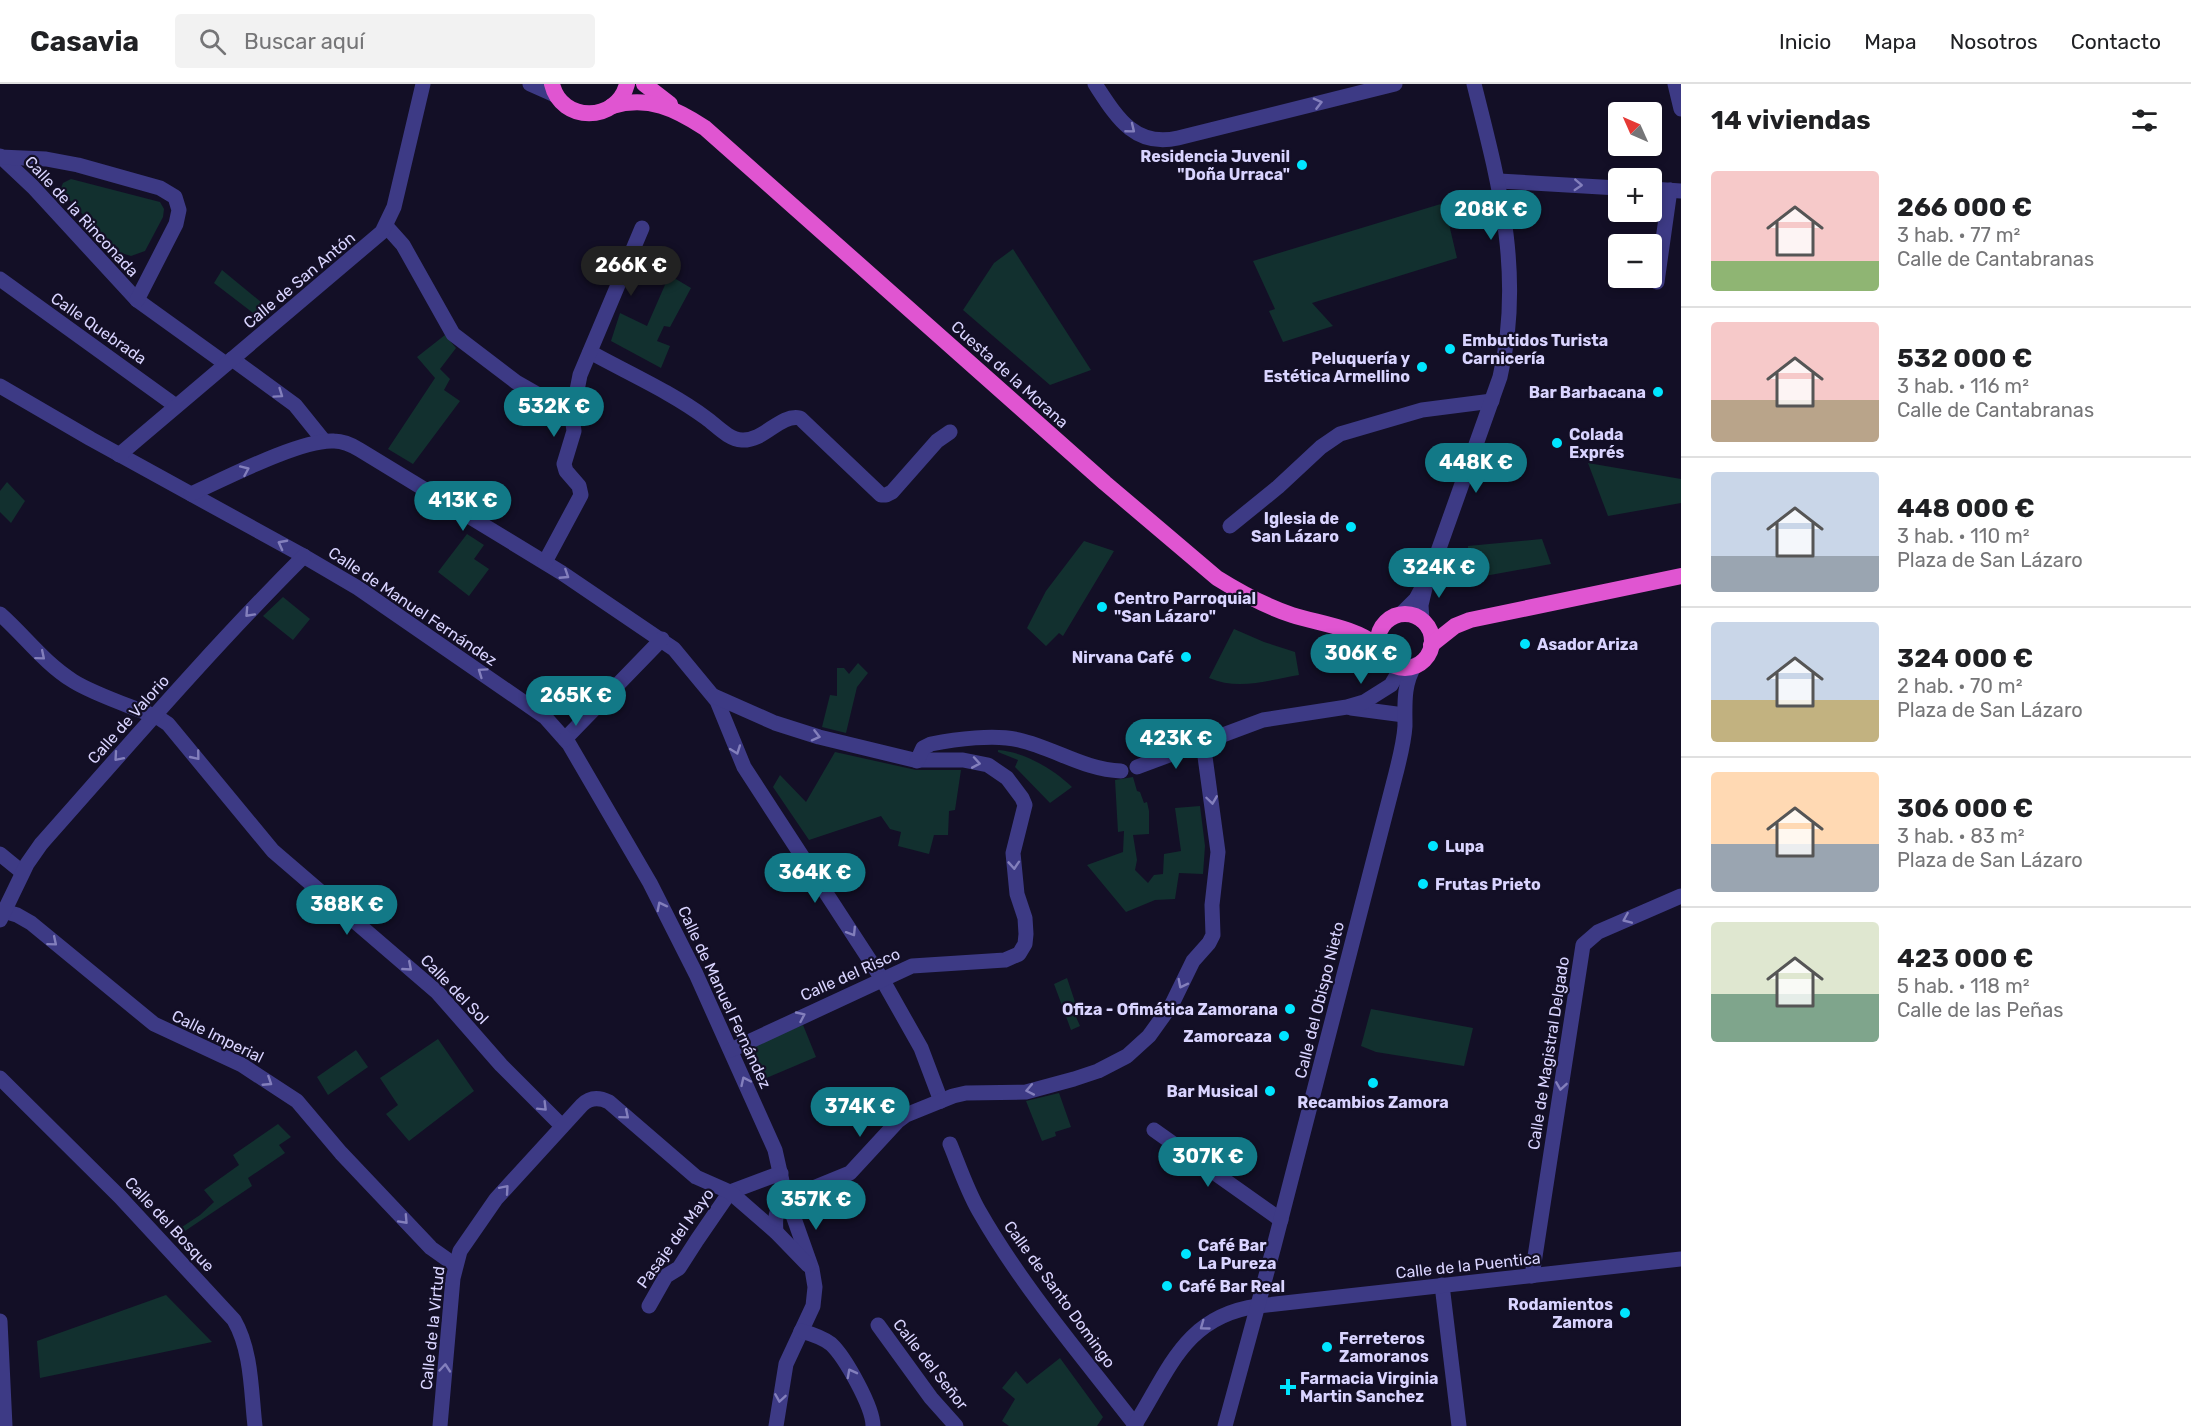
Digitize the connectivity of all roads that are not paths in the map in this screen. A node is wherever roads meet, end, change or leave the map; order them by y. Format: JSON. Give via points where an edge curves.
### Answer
{"nodes":[{"id":1,"x":423,"y":84,"type":"edge"},
{"id":2,"x":530,"y":84,"type":"edge"},
{"id":3,"x":627,"y":84,"type":"edge"},
{"id":4,"x":644,"y":84,"type":"edge"},
{"id":5,"x":1095,"y":84,"type":"edge"},
{"id":6,"x":1395,"y":84,"type":"edge"},
{"id":7,"x":1474,"y":84,"type":"edge"},
{"id":8,"x":1675,"y":84,"type":"edge"},
{"id":9,"x":554,"y":90,"type":"edge"},
{"id":10,"x":612,"y":106,"type":"junction"},
{"id":11,"x":1681,"y":109,"type":"edge"},
{"id":12,"x":681,"y":112,"type":"junction"},
{"id":13,"x":0,"y":157,"type":"edge"},
{"id":14,"x":1499,"y":181,"type":"junction"},
{"id":15,"x":1608,"y":187,"type":"edge"},
{"id":16,"x":1675,"y":191,"type":"edge"},
{"id":17,"x":386,"y":226,"type":"junction"},
{"id":18,"x":642,"y":228,"type":"dead end"},
{"id":19,"x":1662,"y":257,"type":"edge"},
{"id":20,"x":0,"y":279,"type":"edge"},
{"id":21,"x":137,"y":300,"type":"junction"},
{"id":22,"x":590,"y":352,"type":"junction"},
{"id":23,"x":229,"y":362,"type":"junction"},
{"id":24,"x":0,"y":386,"type":"edge"},
{"id":25,"x":1492,"y":401,"type":"junction"},
{"id":26,"x":176,"y":406,"type":"junction"},
{"id":27,"x":572,"y":414,"type":"junction"},
{"id":28,"x":950,"y":432,"type":"dead end"},
{"id":29,"x":324,"y":441,"type":"junction"},
{"id":30,"x":120,"y":454,"type":"junction"},
{"id":31,"x":191,"y":494,"type":"junction"},
{"id":32,"x":1230,"y":526,"type":"dead end"},
{"id":33,"x":304,"y":556,"type":"junction"},
{"id":34,"x":545,"y":562,"type":"junction"},
{"id":35,"x":1429,"y":574,"type":"junction"},
{"id":36,"x":1681,"y":576,"type":"edge"},
{"id":37,"x":0,"y":614,"type":"edge"},
{"id":38,"x":1401,"y":614,"type":"junction"},
{"id":39,"x":1470,"y":620,"type":"junction"},
{"id":40,"x":1422,"y":621,"type":"junction"},
{"id":41,"x":1386,"y":622,"type":"junction"},
{"id":42,"x":1336,"y":626,"type":"junction"},
{"id":43,"x":663,"y":639,"type":"junction"},
{"id":44,"x":1431,"y":645,"type":"junction"},
{"id":45,"x":1378,"y":646,"type":"junction"},
{"id":46,"x":1415,"y":665,"type":"junction"},
{"id":47,"x":1396,"y":669,"type":"junction"},
{"id":48,"x":714,"y":696,"type":"junction"},
{"id":49,"x":1336,"y":708,"type":"junction"},
{"id":50,"x":1405,"y":708,"type":"junction"},
{"id":51,"x":155,"y":716,"type":"junction"},
{"id":52,"x":565,"y":739,"type":"junction"},
{"id":53,"x":1203,"y":742,"type":"junction"},
{"id":54,"x":917,"y":761,"type":"junction"},
{"id":55,"x":1137,"y":767,"type":"dead end"},
{"id":56,"x":1121,"y":771,"type":"dead end"},
{"id":57,"x":0,"y":854,"type":"edge"},
{"id":58,"x":22,"y":872,"type":"junction"},
{"id":59,"x":1681,"y":896,"type":"edge"},
{"id":60,"x":2,"y":914,"type":"edge"},
{"id":61,"x":882,"y":979,"type":"junction"},
{"id":62,"x":731,"y":1050,"type":"junction"},
{"id":63,"x":0,"y":1078,"type":"edge"},
{"id":64,"x":941,"y":1101,"type":"junction"},
{"id":65,"x":562,"y":1126,"type":"junction"},
{"id":66,"x":1154,"y":1130,"type":"dead end"},
{"id":67,"x":950,"y":1144,"type":"dead end"},
{"id":68,"x":781,"y":1173,"type":"junction"},
{"id":69,"x":730,"y":1192,"type":"junction"},
{"id":70,"x":787,"y":1198,"type":"junction"},
{"id":71,"x":1281,"y":1220,"type":"junction"},
{"id":72,"x":776,"y":1232,"type":"junction"},
{"id":73,"x":1681,"y":1259,"type":"edge"},
{"id":74,"x":455,"y":1265,"type":"junction"},
{"id":75,"x":1532,"y":1276,"type":"junction"},
{"id":76,"x":814,"y":1280,"type":"junction"},
{"id":77,"x":1442,"y":1285,"type":"junction"},
{"id":78,"x":649,"y":1306,"type":"dead end"},
{"id":79,"x":1258,"y":1306,"type":"junction"},
{"id":80,"x":0,"y":1321,"type":"edge"},
{"id":81,"x":878,"y":1325,"type":"dead end"},
{"id":82,"x":801,"y":1331,"type":"junction"},
{"id":83,"x":5,"y":1426,"type":"edge"},
{"id":84,"x":255,"y":1426,"type":"edge"},
{"id":85,"x":440,"y":1426,"type":"edge"},
{"id":86,"x":776,"y":1426,"type":"edge"},
{"id":87,"x":873,"y":1426,"type":"edge"},
{"id":88,"x":956,"y":1426,"type":"edge"},
{"id":89,"x":1135,"y":1426,"type":"edge"},
{"id":90,"x":1225,"y":1426,"type":"edge"},
{"id":91,"x":1459,"y":1426,"type":"edge"}],
"edges":[{"from":1,"to":17,"type":"street","name":"Calle de San Antón"},
{"from":2,"to":9,"type":"street"},
{"from":3,"to":10,"type":"highway"},
{"from":4,"to":12,"type":"highway","name":"Cuesta de la Morana"},
{"from":5,"to":6,"type":"street","one_way":true,"via":[[1130,129],[1144,138],[1160,141]]},
{"from":7,"to":14,"type":"street"},
{"from":8,"to":11,"type":"street"},
{"from":9,"to":10,"type":"highway","name":"Cuesta de la Morana","via":[[572,110],[582,113],[593,114]]},
{"from":10,"to":12,"type":"highway","name":"Cuesta de la Morana","via":[[651,103]]},
{"from":12,"to":42,"type":"highway","name":"Cuesta de la Morana","via":[[723,143],[1217,578],[1274,608]]},
{"from":13,"to":21,"type":"street","name":"Calle de la Rinconada","via":[[33,187]]},
{"from":13,"to":21,"type":"street","name":"Calle de la Rinconada","via":[[78,165],[160,188],[175,197],[179,210],[176,224]]},
{"from":14,"to":15,"type":"street","one_way":true},
{"from":14,"to":25,"type":"street","via":[[1509,251],[1510,308],[1506,353]]},
{"from":16,"to":19,"type":"street"},
{"from":17,"to":23,"type":"street","name":"Calle de San Antón","via":[[369,245]]},
{"from":17,"to":27,"type":"street","via":[[403,245],[457,338],[516,382]]},
{"from":18,"to":22,"type":"street"},
{"from":20,"to":26,"type":"street","name":"Calle Quebrada"},
{"from":21,"to":23,"type":"street","name":"Calle de la Rinconada"},
{"from":22,"to":27,"type":"street","via":[[580,375]]},
{"from":22,"to":28,"type":"street","via":[[695,410],[736,439],[759,437],[789,418],[800,418],[881,495],[892,492],[937,441]]},
{"from":23,"to":26,"type":"street","name":"Calle de San Antón"},
{"from":23,"to":29,"type":"street","name":"Calle de la Rinconada","one_way":true,"via":[[296,405]]},
{"from":24,"to":30,"type":"street","name":"Calle de Manuel Fernández"},
{"from":25,"to":32,"type":"street","via":[[1422,410],[1340,434]]},
{"from":25,"to":35,"type":"street"},
{"from":26,"to":30,"type":"street","name":"Calle de San Antón"},
{"from":27,"to":34,"type":"street","via":[[574,431],[564,467],[581,495]]},
{"from":31,"to":29,"type":"street","one_way":true,"via":[[289,451]]},
{"from":29,"to":34,"type":"street","via":[[355,447]]},
{"from":30,"to":31,"type":"street","name":"Calle de Manuel Fernández"},
{"from":33,"to":31,"type":"street","name":"Calle de Manuel Fernández","one_way":true},
{"from":33,"to":51,"type":"street","name":"Calle de Valorio","one_way":true},
{"from":52,"to":33,"type":"street","name":"Calle de Manuel Fernández","one_way":true,"via":[[545,717],[486,675],[370,595]]},
{"from":34,"to":43,"type":"street","one_way":true},
{"from":35,"to":38,"type":"street","via":[[1416,599]]},
{"from":35,"to":40,"type":"street","via":[[1421,605]]},
{"from":36,"to":39,"type":"highway"},
{"from":37,"to":51,"type":"street","name":"Calle del Sol","one_way":true,"via":[[31,647],[71,680]]},
{"from":38,"to":40,"type":"highway"},
{"from":38,"to":41,"type":"highway"},
{"from":39,"to":40,"type":"highway","via":[[1446,624]]},
{"from":39,"to":44,"type":"highway","via":[[1455,626]]},
{"from":40,"to":44,"type":"highway","via":[[1430,631]]},
{"from":41,"to":42,"type":"highway","name":"Cuesta de la Morana"},
{"from":41,"to":45,"type":"highway"},
{"from":42,"to":45,"type":"highway","name":"Cuesta de la Morana","via":[[1362,635]]},
{"from":43,"to":48,"type":"street"},
{"from":43,"to":52,"type":"street"},
{"from":44,"to":46,"type":"highway","via":[[1426,657]]},
{"from":45,"to":47,"type":"highway"},
{"from":46,"to":47,"type":"highway"},
{"from":46,"to":50,"type":"street","name":"Calle del Obispo Nieto","via":[[1409,676]]},
{"from":47,"to":49,"type":"street","via":[[1391,686],[1372,698]]},
{"from":47,"to":50,"type":"street","name":"Calle del Obispo Nieto"},
{"from":48,"to":54,"type":"street","one_way":true,"via":[[803,733]]},
{"from":48,"to":61,"type":"street","one_way":true,"via":[[744,767]]},
{"from":49,"to":50,"type":"street"},
{"from":49,"to":53,"type":"street","via":[[1263,720]]},
{"from":50,"to":71,"type":"street","name":"Calle del Obispo Nieto","via":[[1403,745]]},
{"from":51,"to":58,"type":"street","name":"Calle de Valorio","one_way":true,"via":[[41,844]]},
{"from":51,"to":65,"type":"street","name":"Calle del Sol","one_way":true,"via":[[168,724],[273,850],[437,992]]},
{"from":62,"to":52,"type":"street","name":"Calle de Manuel Fernández","one_way":true,"via":[[650,883]]},
{"from":53,"to":55,"type":"street"},
{"from":53,"to":64,"type":"street","one_way":true,"via":[[1218,852],[1213,935],[1193,961],[1156,1027],[1127,1056],[1098,1071],[1030,1091],[966,1093]]},
{"from":54,"to":56,"type":"street","via":[[923,748],[931,744],[1009,738],[1095,768]]},
{"from":54,"to":61,"type":"street","name":"Calle del Risco","one_way":true,"via":[[963,760],[990,766],[1007,778],[1022,798],[1025,808],[1014,851],[1017,894],[1025,918],[1025,944],[1019,954],[1005,960],[915,965]]},
{"from":57,"to":58,"type":"street"},
{"from":58,"to":60,"type":"street","name":"Calle de Valorio"},
{"from":59,"to":75,"type":"street","name":"Calle de Magistral Delgado","one_way":true,"via":[[1598,932],[1581,950]]},
{"from":60,"to":74,"type":"street","name":"Calle Imperial","one_way":true,"via":[[17,915],[31,923],[154,1024],[242,1065],[297,1101],[430,1248]]},
{"from":62,"to":61,"type":"street","name":"Calle del Risco","one_way":true},
{"from":61,"to":64,"type":"street","via":[[921,1048]]},
{"from":68,"to":62,"type":"street","name":"Calle de Manuel Fernández","one_way":true,"via":[[770,1135]]},
{"from":63,"to":84,"type":"street","name":"Calle del Bosque","via":[[228,1312],[244,1344]]},
{"from":64,"to":70,"type":"street","via":[[900,1119],[848,1174]]},
{"from":65,"to":69,"type":"street","one_way":true,"via":[[584,1102],[603,1099],[694,1175]]},
{"from":74,"to":65,"type":"street","name":"Calle de la Virtud","one_way":true,"via":[[463,1245],[489,1207]]},
{"from":66,"to":71,"type":"street"},
{"from":67,"to":89,"type":"street","name":"Calle de Santo Domingo","via":[[978,1209],[1013,1264]]},
{"from":68,"to":69,"type":"street"},
{"from":68,"to":70,"type":"street","name":"Calle de Manuel Fernández"},
{"from":69,"to":72,"type":"street"},
{"from":69,"to":78,"type":"street","name":"Pasaje del Mayo","via":[[680,1268],[666,1276]]},
{"from":70,"to":72,"type":"street","via":[[777,1210]]},
{"from":70,"to":76,"type":"street","name":"Calle de Manuel Fernández"},
{"from":71,"to":79,"type":"street","name":"Calle del Obispo Nieto"},
{"from":72,"to":76,"type":"street"},
{"from":73,"to":75,"type":"street","name":"Calle de la Puentica"},
{"from":85,"to":74,"type":"street","name":"Calle de la Virtud","one_way":true},
{"from":75,"to":77,"type":"street","name":"Calle de la Puentica"},
{"from":76,"to":82,"type":"street","via":[[813,1306]]},
{"from":77,"to":79,"type":"street","name":"Calle de la Puentica"},
{"from":77,"to":91,"type":"street"},
{"from":79,"to":89,"type":"street","one_way":true,"via":[[1219,1317],[1195,1333]]},
{"from":79,"to":90,"type":"street","name":"Calle del Obispo Nieto"},
{"from":80,"to":83,"type":"street"},
{"from":81,"to":88,"type":"street","name":"Calle del Señor"},
{"from":82,"to":86,"type":"street","one_way":true,"via":[[786,1364]]},
{"from":87,"to":82,"type":"street","one_way":true,"via":[[871,1410],[843,1358],[822,1338]]}]}
